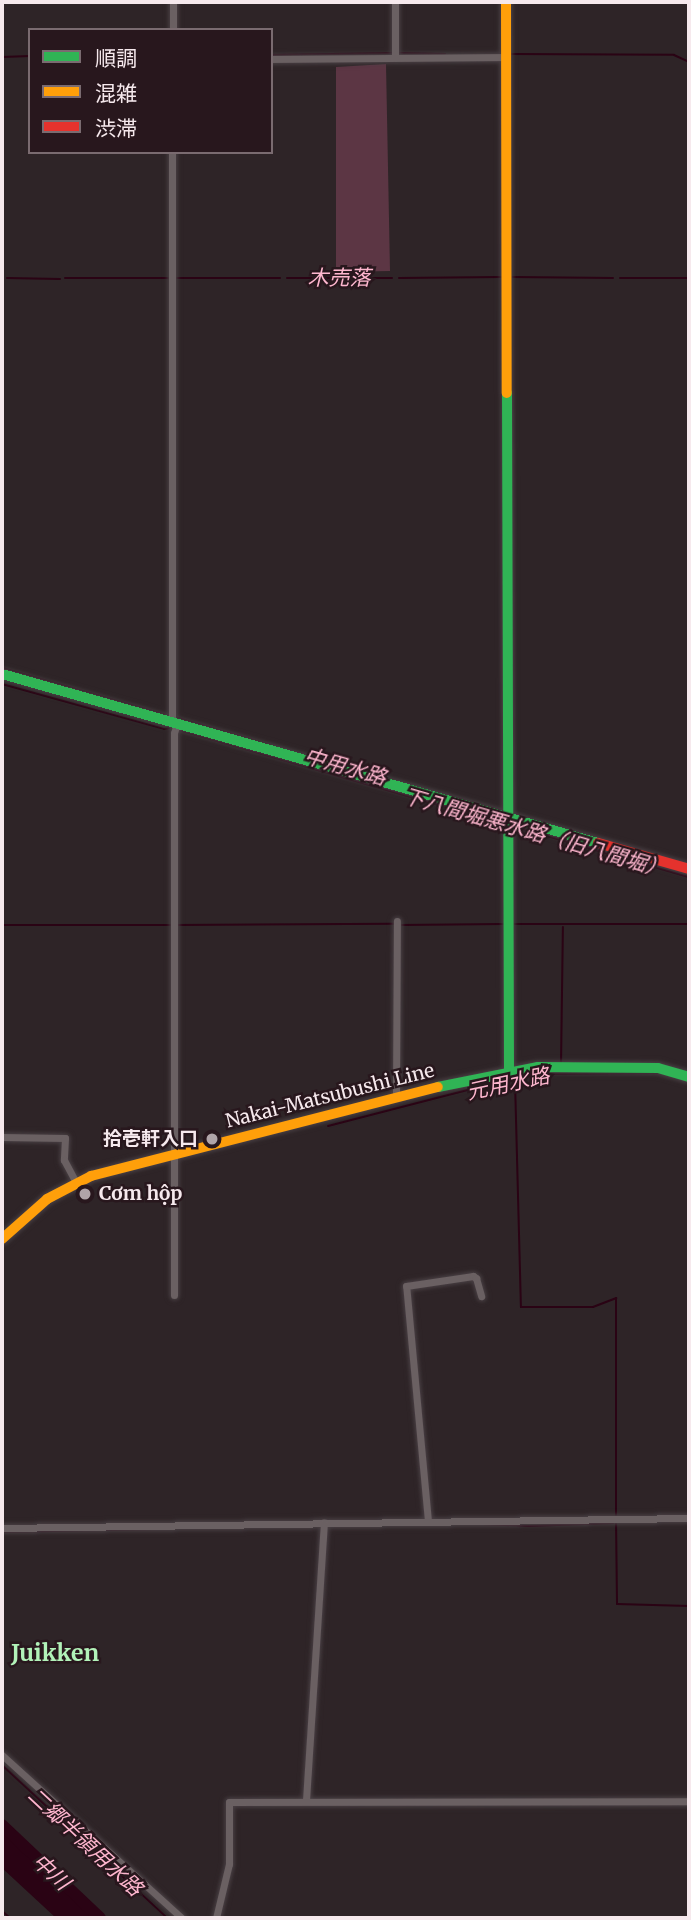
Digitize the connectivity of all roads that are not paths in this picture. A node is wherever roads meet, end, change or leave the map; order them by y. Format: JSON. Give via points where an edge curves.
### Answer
{"nodes":[{"id":1,"x":173,"y":2,"type":"edge"},
{"id":2,"x":395,"y":2,"type":"edge"},
{"id":3,"x":506,"y":2,"type":"edge"},
{"id":4,"x":173,"y":28,"type":"edge"},
{"id":5,"x":395,"y":57,"type":"junction"},
{"id":6,"x":507,"y":57,"type":"junction"},
{"id":7,"x":273,"y":59,"type":"edge"},
{"id":8,"x":172,"y":154,"type":"edge"},
{"id":9,"x":2,"y":674,"type":"edge"},
{"id":10,"x":174,"y":723,"type":"junction"},
{"id":11,"x":508,"y":816,"type":"junction"},
{"id":12,"x":689,"y":869,"type":"edge"},
{"id":13,"x":397,"y":921,"type":"dead end"},
{"id":14,"x":509,"y":1070,"type":"junction"},
{"id":15,"x":689,"y":1077,"type":"edge"},
{"id":16,"x":396,"y":1097,"type":"junction"},
{"id":17,"x":2,"y":1137,"type":"edge"},
{"id":18,"x":175,"y":1154,"type":"junction"},
{"id":19,"x":76,"y":1183,"type":"junction"},
{"id":20,"x":2,"y":1238,"type":"edge"},
{"id":21,"x":174,"y":1295,"type":"dead end"},
{"id":22,"x":481,"y":1296,"type":"dead end"},
{"id":23,"x":689,"y":1518,"type":"edge"},
{"id":24,"x":428,"y":1521,"type":"junction"},
{"id":25,"x":324,"y":1523,"type":"junction"},
{"id":26,"x":2,"y":1528,"type":"edge"},
{"id":27,"x":2,"y":1755,"type":"edge"},
{"id":28,"x":306,"y":1800,"type":"junction"},
{"id":29,"x":689,"y":1801,"type":"edge"},
{"id":30,"x":180,"y":1918,"type":"edge"},
{"id":31,"x":216,"y":1918,"type":"edge"}],
"edges":[{"from":1,"to":4,"type":"street"},
{"from":2,"to":5,"type":"street"},
{"from":3,"to":6,"type":"street"},
{"from":5,"to":6,"type":"street"},
{"from":5,"to":7,"type":"street"},
{"from":6,"to":11,"type":"street"},
{"from":8,"to":10,"type":"street"},
{"from":9,"to":10,"type":"street"},
{"from":10,"to":11,"type":"street"},
{"from":10,"to":18,"type":"street"},
{"from":11,"to":12,"type":"street"},
{"from":11,"to":14,"type":"street"},
{"from":13,"to":16,"type":"street"},
{"from":14,"to":15,"type":"street","name":"Nakai-Matsubushi Line","via":[[658,1068]]},
{"from":14,"to":16,"type":"street","name":"Nakai-Matsubushi Line"},
{"from":16,"to":18,"type":"street","name":"Nakai-Matsubushi Line"},
{"from":17,"to":19,"type":"street","via":[[65,1138],[64,1160]]},
{"from":18,"to":19,"type":"street","name":"Nakai-Matsubushi Line"},
{"from":18,"to":21,"type":"street"},
{"from":19,"to":20,"type":"street","name":"Nakai-Matsubushi Line","via":[[35,1208]]},
{"from":22,"to":24,"type":"street","via":[[472,1276],[406,1286]]},
{"from":23,"to":24,"type":"street"},
{"from":24,"to":25,"type":"street"},
{"from":25,"to":26,"type":"street","via":[[66,1531]]},
{"from":25,"to":28,"type":"street"},
{"from":27,"to":30,"type":"street"},
{"from":28,"to":29,"type":"street"},
{"from":28,"to":31,"type":"street","via":[[229,1801],[229,1864]]}]}
